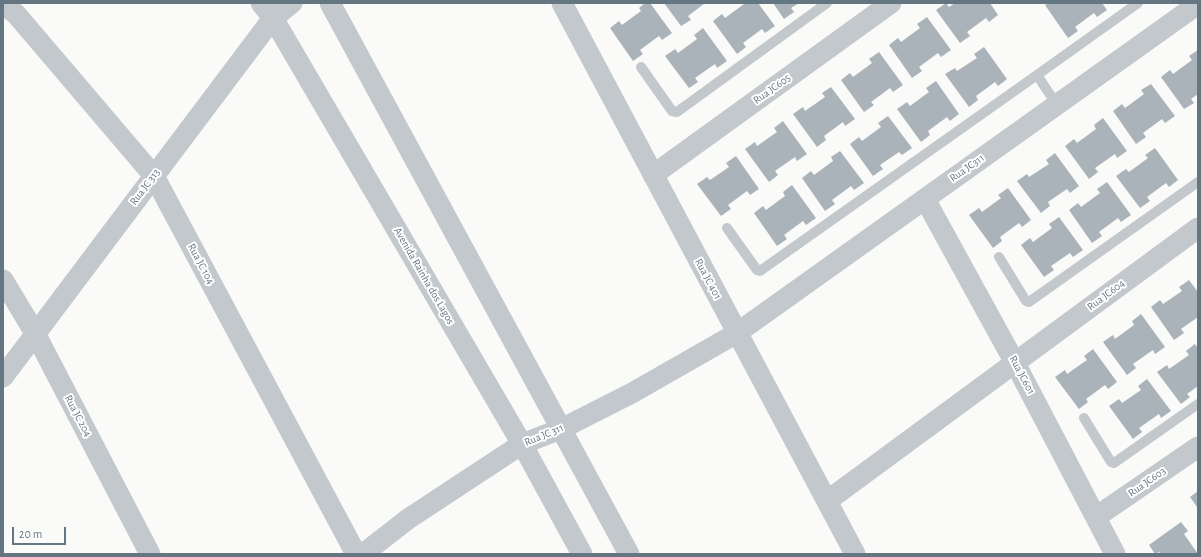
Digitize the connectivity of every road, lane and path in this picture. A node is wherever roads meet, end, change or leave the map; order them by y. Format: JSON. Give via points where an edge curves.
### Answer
{"nodes":[{"id":1,"x":292,"y":3,"type":"edge"},
{"id":2,"x":330,"y":3,"type":"edge"},
{"id":3,"x":827,"y":3,"type":"edge"},
{"id":4,"x":890,"y":3,"type":"edge"},
{"id":5,"x":1138,"y":3,"type":"edge"},
{"id":6,"x":3,"y":4,"type":"edge"},
{"id":7,"x":1198,"y":4,"type":"edge"},
{"id":8,"x":568,"y":5,"type":"edge"},
{"id":9,"x":267,"y":11,"type":"edge"},
{"id":10,"x":641,"y":67,"type":"dead end"},
{"id":11,"x":1037,"y":75,"type":"junction"},
{"id":12,"x":1057,"y":105,"type":"junction"},
{"id":13,"x":653,"y":175,"type":"junction"},
{"id":14,"x":154,"y":176,"type":"junction"},
{"id":15,"x":1198,"y":182,"type":"edge"},
{"id":16,"x":925,"y":199,"type":"junction"},
{"id":17,"x":727,"y":228,"type":"dead end"},
{"id":18,"x":1198,"y":228,"type":"edge"},
{"id":19,"x":999,"y":257,"type":"dead end"},
{"id":20,"x":3,"y":280,"type":"edge"},
{"id":21,"x":35,"y":333,"type":"junction"},
{"id":22,"x":737,"y":333,"type":"junction"},
{"id":23,"x":1015,"y":363,"type":"junction"},
{"id":24,"x":3,"y":377,"type":"edge"},
{"id":25,"x":1198,"y":404,"type":"edge"},
{"id":26,"x":1084,"y":418,"type":"dead end"},
{"id":27,"x":561,"y":429,"type":"junction"},
{"id":28,"x":522,"y":444,"type":"junction"},
{"id":29,"x":1198,"y":447,"type":"edge"},
{"id":30,"x":827,"y":501,"type":"junction"},
{"id":31,"x":1096,"y":517,"type":"junction"},
{"id":32,"x":150,"y":554,"type":"edge"},
{"id":33,"x":356,"y":554,"type":"edge"},
{"id":34,"x":363,"y":554,"type":"edge"},
{"id":35,"x":582,"y":554,"type":"edge"},
{"id":36,"x":629,"y":554,"type":"edge"},
{"id":37,"x":855,"y":554,"type":"edge"},
{"id":38,"x":1115,"y":554,"type":"edge"}],
"edges":[{"from":1,"to":9,"type":"street","name":"Rua JC 313"},
{"from":2,"to":27,"type":"street"},
{"from":3,"to":10,"type":"lane","via":[[677,112],[672,112]]},
{"from":4,"to":13,"type":"street","name":"Rua JC605"},
{"from":5,"to":11,"type":"lane"},
{"from":6,"to":14,"type":"street","name":"Rua JC 104","via":[[16,14]]},
{"from":7,"to":12,"type":"street","name":"Rua JC311"},
{"from":8,"to":13,"type":"street","name":"Rua JC 401"},
{"from":9,"to":14,"type":"street","name":"Rua JC 313"},
{"from":9,"to":28,"type":"street","name":"Avenida Rainha dos Lagos"},
{"from":11,"to":12,"type":"lane"},
{"from":11,"to":17,"type":"lane","via":[[760,271],[756,270]]},
{"from":12,"to":16,"type":"street","name":"Rua JC311"},
{"from":13,"to":22,"type":"street","name":"Rua JC 401"},
{"from":14,"to":21,"type":"street","name":"Rua JC 313"},
{"from":14,"to":33,"type":"street","name":"Rua JC 104"},
{"from":15,"to":19,"type":"lane","via":[[1029,302]]},
{"from":16,"to":22,"type":"street","name":"Rua JC311"},
{"from":16,"to":23,"type":"street","name":"Rua JC601"},
{"from":18,"to":23,"type":"street","name":"Rua JC604"},
{"from":20,"to":21,"type":"street","name":"Rua JC 204"},
{"from":21,"to":24,"type":"street","name":"Rua JC 313"},
{"from":21,"to":32,"type":"street","name":"Rua JC 204"},
{"from":22,"to":27,"type":"street","name":"Rua JC 311","via":[[632,393]]},
{"from":22,"to":30,"type":"street","name":"Rua JC 401"},
{"from":23,"to":30,"type":"street","name":"Rua JC604"},
{"from":23,"to":31,"type":"street","name":"Rua JC601"},
{"from":25,"to":26,"type":"lane","via":[[1114,463]]},
{"from":27,"to":28,"type":"street","name":"Rua JC 311"},
{"from":27,"to":36,"type":"street"},
{"from":28,"to":34,"type":"street","name":"Rua JC 311","via":[[408,519]]},
{"from":28,"to":35,"type":"street","name":"Avenida Rainha dos Lagos"},
{"from":29,"to":31,"type":"street","name":"Rua JC603"},
{"from":30,"to":37,"type":"street","name":"Rua JC 401"},
{"from":31,"to":38,"type":"street","name":"Rua JC601"}]}
